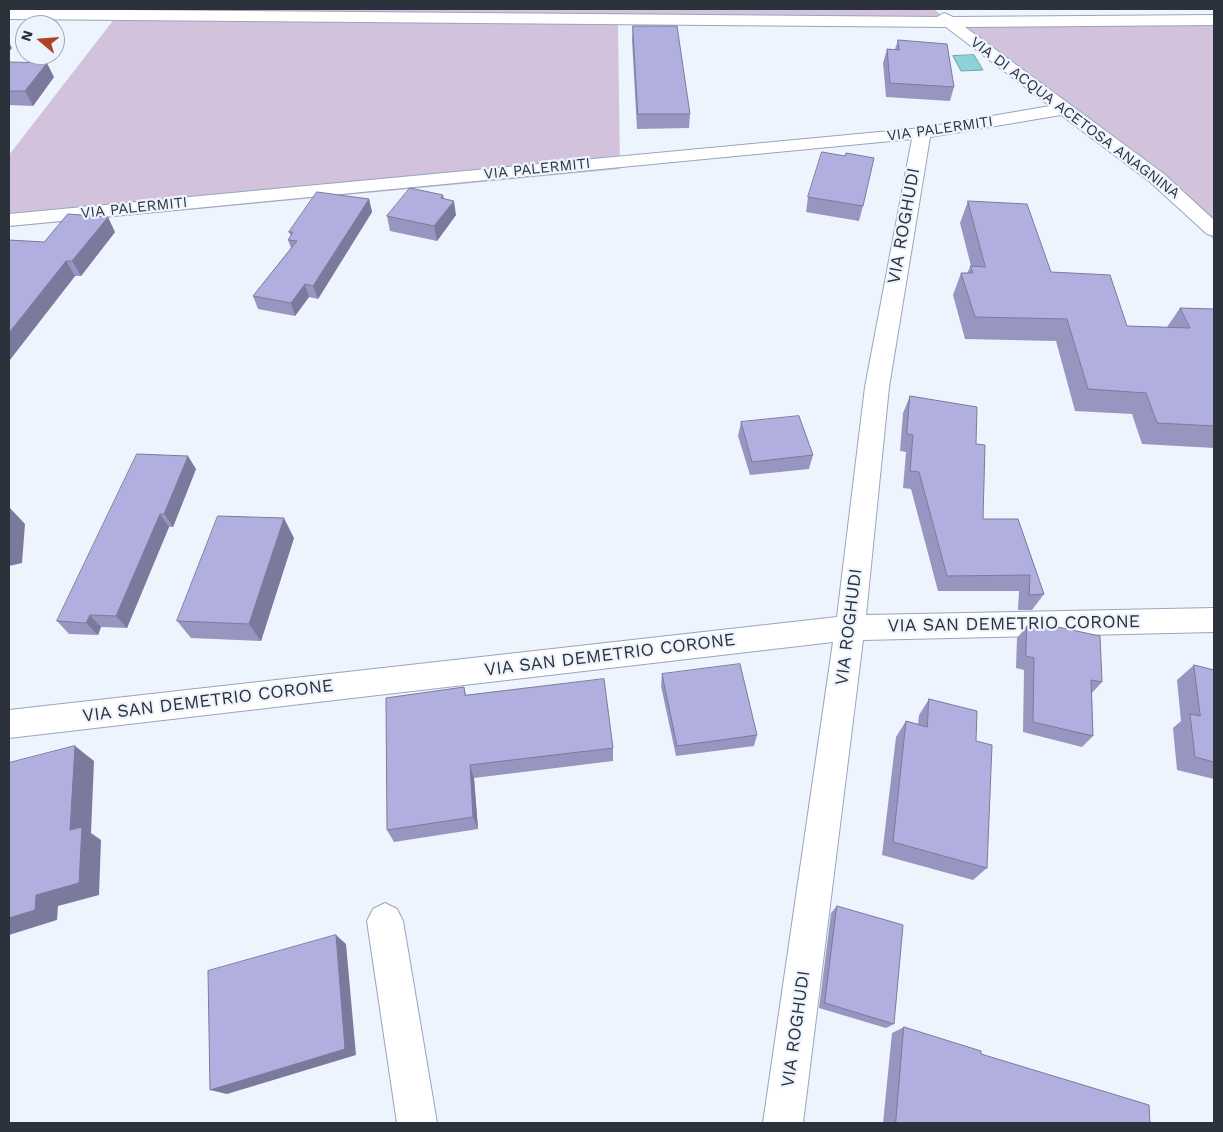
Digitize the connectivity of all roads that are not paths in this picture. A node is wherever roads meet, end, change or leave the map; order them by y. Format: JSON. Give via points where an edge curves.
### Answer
{"nodes":[{"id":1,"x":933,"y":9,"type":"edge"},
{"id":2,"x":9,"y":14,"type":"edge"},
{"id":3,"x":1214,"y":20,"type":"edge"},
{"id":4,"x":950,"y":22,"type":"junction"},
{"id":5,"x":1063,"y":109,"type":"junction"},
{"id":6,"x":922,"y":133,"type":"junction"},
{"id":7,"x":9,"y":220,"type":"edge"},
{"id":8,"x":1214,"y":230,"type":"edge"},
{"id":9,"x":1214,"y":620,"type":"edge"},
{"id":10,"x":850,"y":628,"type":"junction"},
{"id":11,"x":9,"y":724,"type":"edge"},
{"id":12,"x":386,"y":921,"type":"dead end"},
{"id":13,"x":417,"y":1123,"type":"edge"},
{"id":14,"x":784,"y":1123,"type":"edge"}],
"edges":[{"from":1,"to":4,"type":"street","name":"VIA DI ACQUA ACETOSA ANAGNINA"},
{"from":2,"to":4,"type":"street"},
{"from":3,"to":4,"type":"street"},
{"from":4,"to":5,"type":"street","name":"VIA DI ACQUA ACETOSA ANAGNINA"},
{"from":5,"to":6,"type":"street","name":"VIA PALERMITI"},
{"from":5,"to":8,"type":"street","name":"VIA DI ACQUA ACETOSA ANAGNINA","via":[[1169,188]]},
{"from":6,"to":7,"type":"street","name":"VIA PALERMITI"},
{"from":6,"to":10,"type":"street","name":"VIA ROGHUDI","via":[[877,387]]},
{"from":9,"to":10,"type":"street","name":"VIA SAN DEMETRIO CORONE"},
{"from":10,"to":11,"type":"street","name":"VIA SAN DEMETRIO CORONE"},
{"from":10,"to":14,"type":"street","name":"VIA ROGHUDI"},
{"from":12,"to":13,"type":"street"}]}
